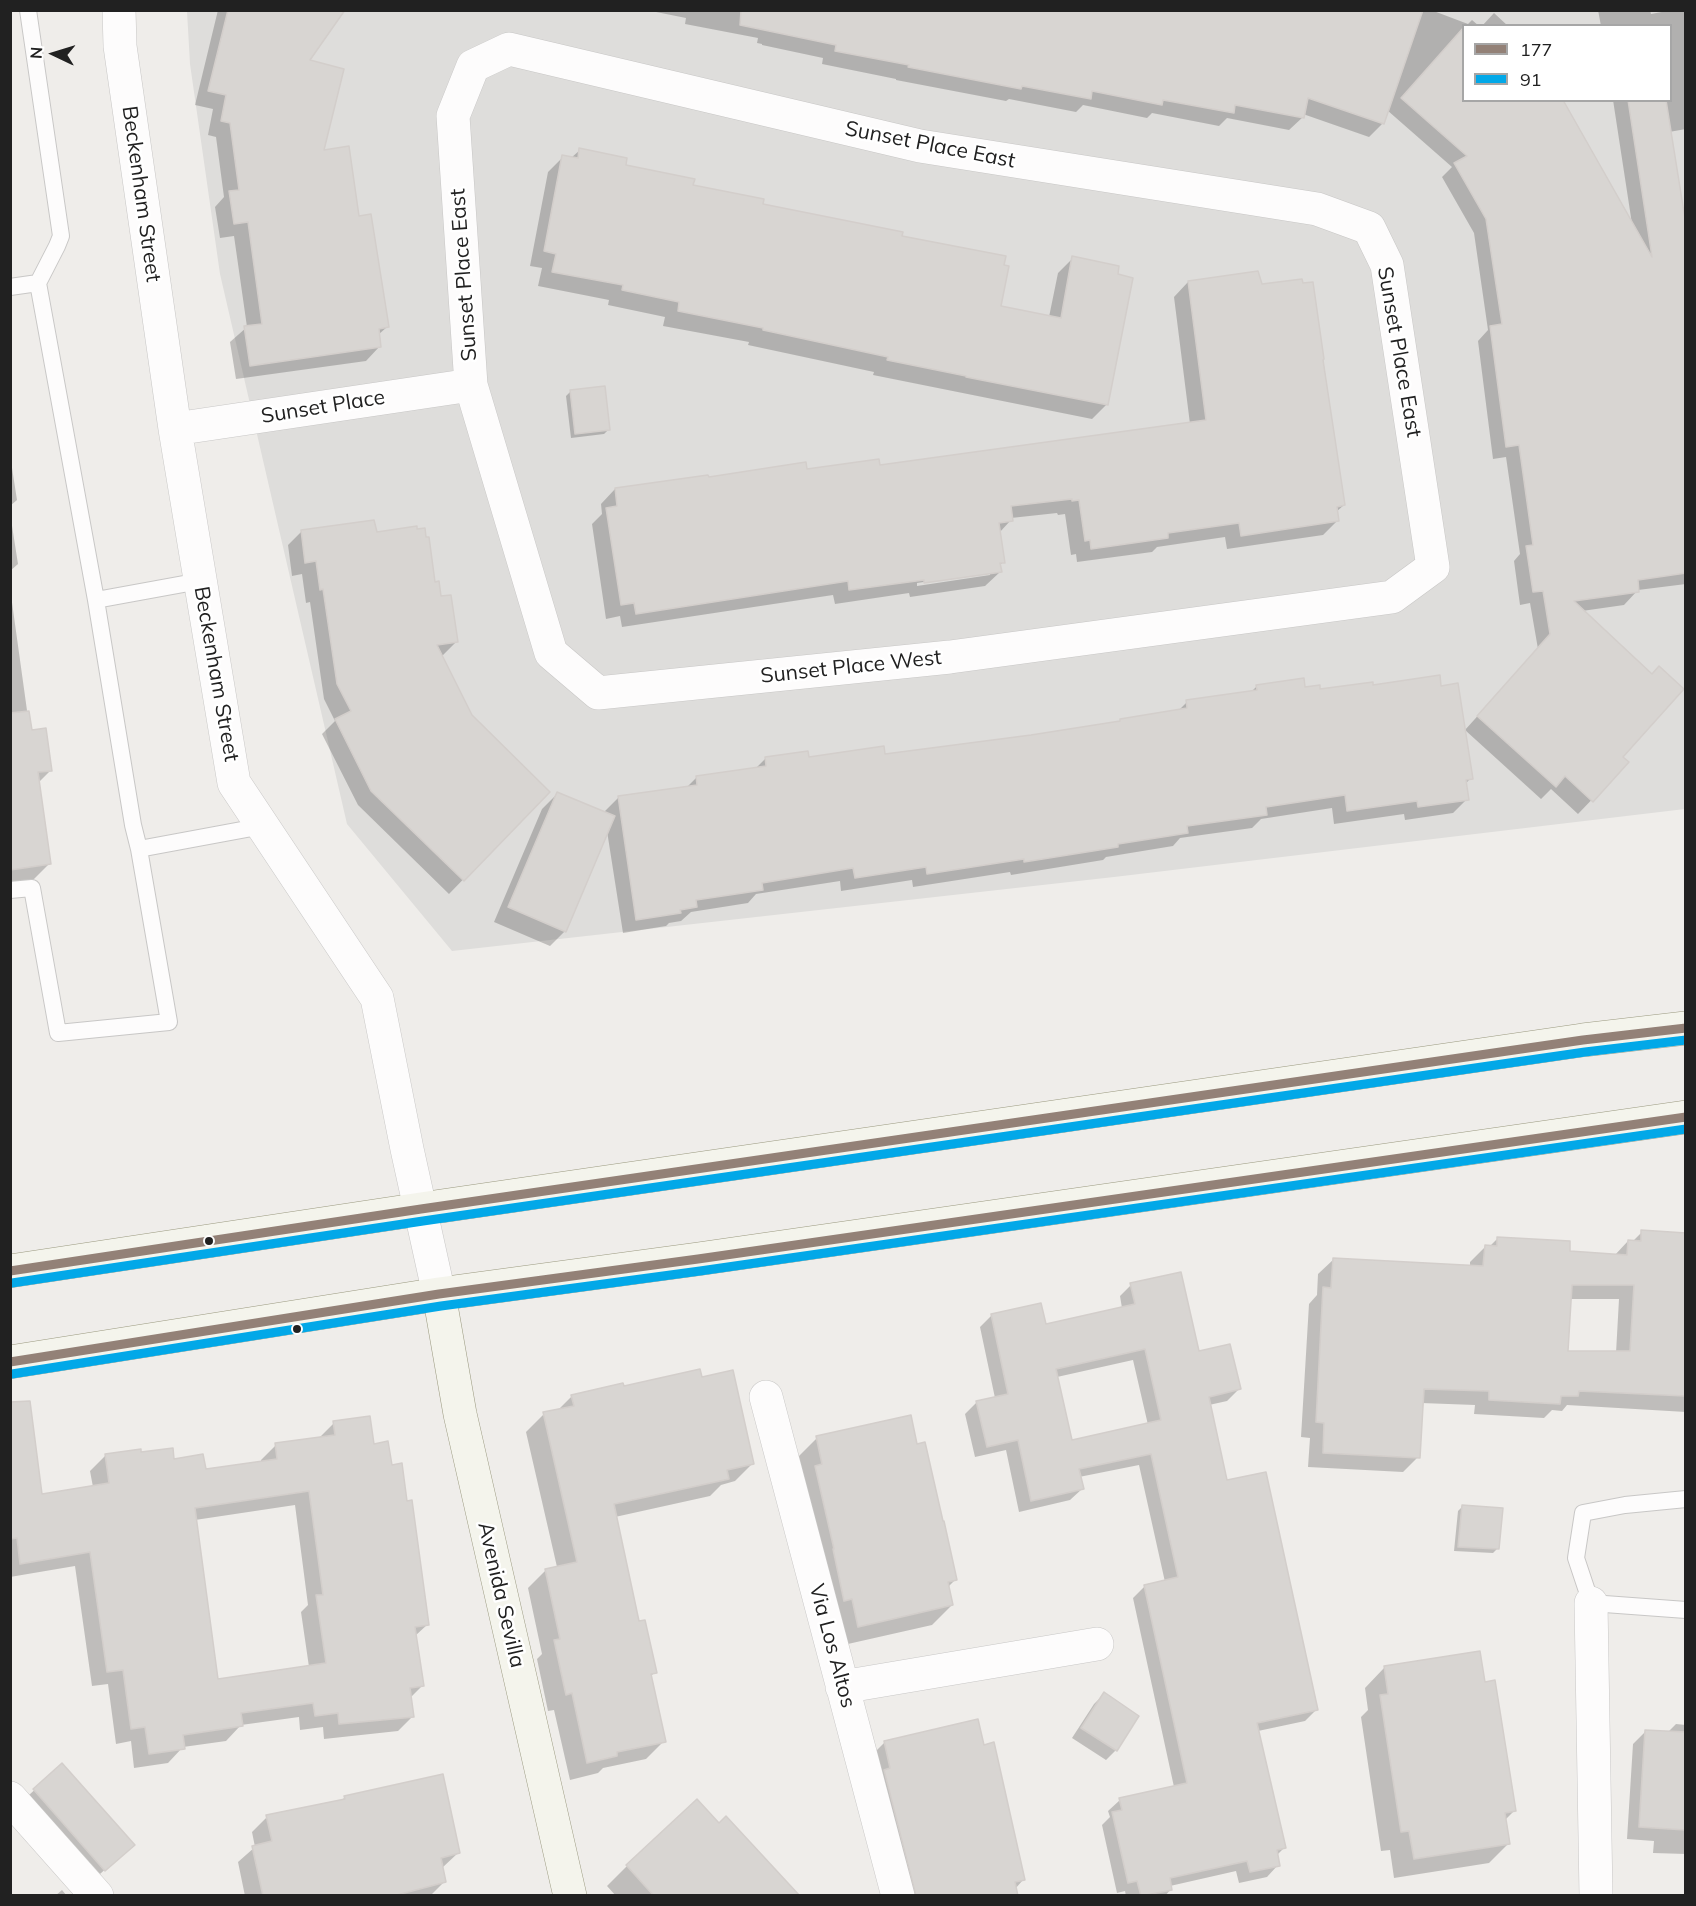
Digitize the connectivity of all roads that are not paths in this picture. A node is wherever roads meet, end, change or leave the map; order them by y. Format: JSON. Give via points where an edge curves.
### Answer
{"nodes":[{"id":1,"x":28,"y":10,"type":"edge"},
{"id":2,"x":119,"y":10,"type":"edge"},
{"id":3,"x":38,"y":283,"type":"junction"},
{"id":4,"x":10,"y":287,"type":"edge"},
{"id":5,"x":471,"y":385,"type":"junction"},
{"id":6,"x":175,"y":429,"type":"junction"},
{"id":7,"x":1433,"y":567,"type":"joint"},
{"id":8,"x":200,"y":581,"type":"junction"},
{"id":9,"x":96,"y":600,"type":"junction"},
{"id":10,"x":263,"y":826,"type":"junction"},
{"id":11,"x":139,"y":849,"type":"junction"},
{"id":12,"x":10,"y":890,"type":"edge"},
{"id":13,"x":1686,"y":1028,"type":"edge"},
{"id":14,"x":1686,"y":1117,"type":"edge"},
{"id":15,"x":421,"y":1209,"type":"junction"},
{"id":16,"x":10,"y":1271,"type":"edge"},
{"id":17,"x":439,"y":1294,"type":"junction"},
{"id":18,"x":10,"y":1362,"type":"edge"},
{"id":19,"x":766,"y":1396,"type":"dead end"},
{"id":20,"x":1686,"y":1499,"type":"edge"},
{"id":21,"x":1591,"y":1603,"type":"junction"},
{"id":22,"x":1686,"y":1611,"type":"edge"},
{"id":23,"x":1097,"y":1644,"type":"dead end"},
{"id":24,"x":842,"y":1687,"type":"junction"},
{"id":25,"x":10,"y":1798,"type":"edge"},
{"id":26,"x":97,"y":1896,"type":"edge"},
{"id":27,"x":570,"y":1896,"type":"edge"},
{"id":28,"x":898,"y":1896,"type":"edge"},
{"id":29,"x":1596,"y":1896,"type":"edge"}],
"edges":[{"from":1,"to":3,"type":"lane","via":[[61,236]]},
{"from":2,"to":6,"type":"street","name":"Beckenham Street","via":[[120,46]]},
{"from":3,"to":4,"type":"lane"},
{"from":3,"to":9,"type":"lane"},
{"from":5,"to":6,"type":"street","name":"Sunset Place"},
{"from":5,"to":7,"type":"street","name":"Sunset Place West","via":[[551,653],[598,693],[950,657],[1392,597]]},
{"from":5,"to":7,"type":"street","name":"Sunset Place East","via":[[453,116],[473,66],[509,49],[920,146],[1317,209],[1369,228],[1387,266]]},
{"from":6,"to":8,"type":"street","name":"Beckenham Street"},
{"from":8,"to":9,"type":"lane"},
{"from":8,"to":10,"type":"street","name":"Beckenham Street","via":[[234,783]]},
{"from":9,"to":11,"type":"lane"},
{"from":10,"to":11,"type":"lane"},
{"from":10,"to":15,"type":"street","name":"Beckenham Street","via":[[377,998]]},
{"from":11,"to":12,"type":"lane","via":[[169,1022],[58,1033],[32,888]]},
{"from":13,"to":15,"type":"main road"},
{"from":14,"to":17,"type":"main road"},
{"from":15,"to":16,"type":"main road"},
{"from":15,"to":17,"type":"street","name":"Beckenham Street"},
{"from":17,"to":18,"type":"main road"},
{"from":17,"to":27,"type":"main road","name":"Avenida Sevilla","via":[[460,1414]]},
{"from":19,"to":24,"type":"street","name":"Via Los Altos"},
{"from":20,"to":21,"type":"lane","via":[[1583,1513],[1576,1558]]},
{"from":21,"to":22,"type":"lane"},
{"from":21,"to":29,"type":"street"},
{"from":23,"to":24,"type":"street"},
{"from":24,"to":28,"type":"street","name":"Via Los Altos"},
{"from":25,"to":26,"type":"street"}]}
